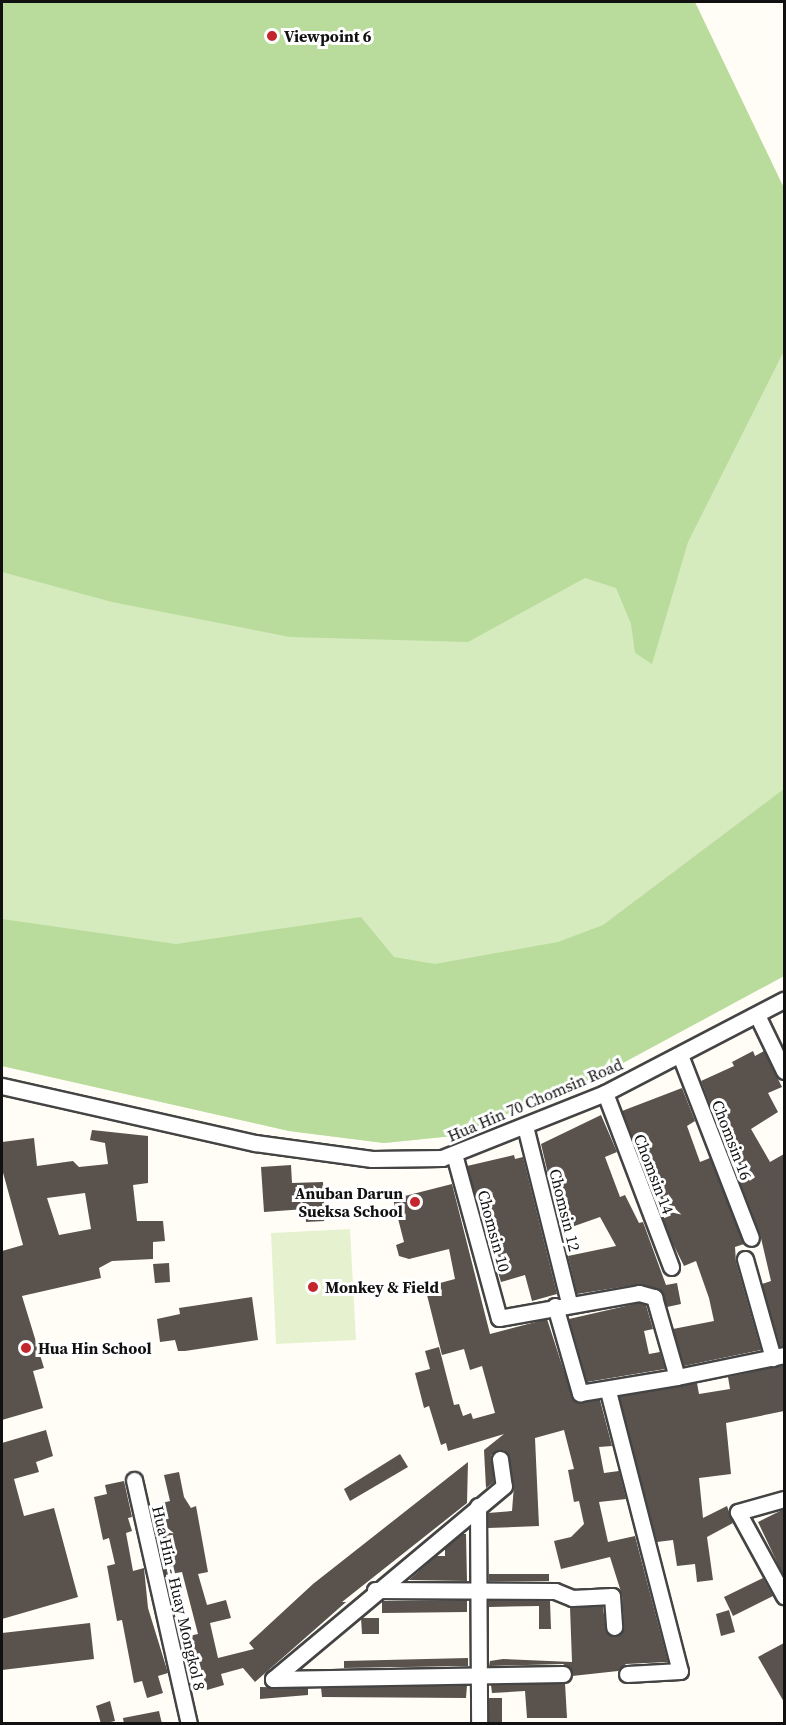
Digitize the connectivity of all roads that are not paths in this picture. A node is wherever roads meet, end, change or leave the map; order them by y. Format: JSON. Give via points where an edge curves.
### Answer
{"nodes":[{"id":1,"x":784,"y":1000,"type":"edge"},
{"id":2,"x":757,"y":1015,"type":"junction"},
{"id":3,"x":680,"y":1055,"type":"junction"},
{"id":4,"x":784,"y":1071,"type":"edge"},
{"id":5,"x":2,"y":1086,"type":"edge"},
{"id":6,"x":604,"y":1093,"type":"junction"},
{"id":7,"x":525,"y":1126,"type":"junction"},
{"id":8,"x":454,"y":1154,"type":"junction"},
{"id":9,"x":751,"y":1238,"type":"dead end"},
{"id":10,"x":745,"y":1259,"type":"dead end"},
{"id":11,"x":671,"y":1267,"type":"dead end"},
{"id":12,"x":562,"y":1304,"type":"junction"},
{"id":13,"x":779,"y":1356,"type":"edge"},
{"id":14,"x":677,"y":1377,"type":"junction"},
{"id":15,"x":608,"y":1391,"type":"junction"},
{"id":16,"x":500,"y":1459,"type":"dead end"},
{"id":17,"x":134,"y":1480,"type":"dead end"},
{"id":18,"x":784,"y":1499,"type":"edge"},
{"id":19,"x":478,"y":1506,"type":"junction"},
{"id":20,"x":375,"y":1590,"type":"junction"},
{"id":21,"x":479,"y":1590,"type":"junction"},
{"id":22,"x":784,"y":1596,"type":"edge"},
{"id":23,"x":614,"y":1627,"type":"dead end"},
{"id":24,"x":563,"y":1674,"type":"dead end"},
{"id":25,"x":627,"y":1674,"type":"dead end"},
{"id":26,"x":479,"y":1676,"type":"junction"},
{"id":27,"x":189,"y":1724,"type":"edge"},
{"id":28,"x":479,"y":1724,"type":"edge"}],
"edges":[{"from":1,"to":2,"type":"street","name":"Hua Hin 70 Chomsin Road"},
{"from":2,"to":3,"type":"street","name":"Hua Hin 70 Chomsin Road"},
{"from":2,"to":4,"type":"street"},
{"from":3,"to":6,"type":"street","name":"Hua Hin 70 Chomsin Road"},
{"from":3,"to":9,"type":"street","name":"Chomsin 16"},
{"from":5,"to":8,"type":"street","name":"Hua Hin 70 Chomsin Road","via":[[255,1143],[372,1159],[419,1160]]},
{"from":6,"to":7,"type":"street","name":"Hua Hin 70 Chomsin Road"},
{"from":6,"to":11,"type":"street","name":"Chomsin 14"},
{"from":7,"to":8,"type":"street","name":"Hua Hin 70 Chomsin Road"},
{"from":7,"to":12,"type":"street","name":"Chomsin 12"},
{"from":8,"to":12,"type":"street","name":"Chomsin 10","via":[[499,1318]]},
{"from":10,"to":13,"type":"street"},
{"from":12,"to":14,"type":"street","via":[[639,1293],[654,1298]]},
{"from":12,"to":15,"type":"street","name":"Chomsin 12","via":[[575,1387],[580,1393]]},
{"from":13,"to":14,"type":"street"},
{"from":14,"to":15,"type":"street"},
{"from":15,"to":25,"type":"street","via":[[680,1671]]},
{"from":16,"to":19,"type":"street","via":[[504,1486]]},
{"from":17,"to":27,"type":"street","name":"Hua Hin - Huay Mongkol 8"},
{"from":18,"to":22,"type":"street","via":[[738,1512]]},
{"from":19,"to":20,"type":"street"},
{"from":19,"to":21,"type":"street"},
{"from":20,"to":21,"type":"street"},
{"from":20,"to":26,"type":"street","via":[[273,1679]]},
{"from":21,"to":23,"type":"street","via":[[612,1596]]},
{"from":21,"to":26,"type":"street"},
{"from":24,"to":26,"type":"street"},
{"from":26,"to":28,"type":"street"}]}
